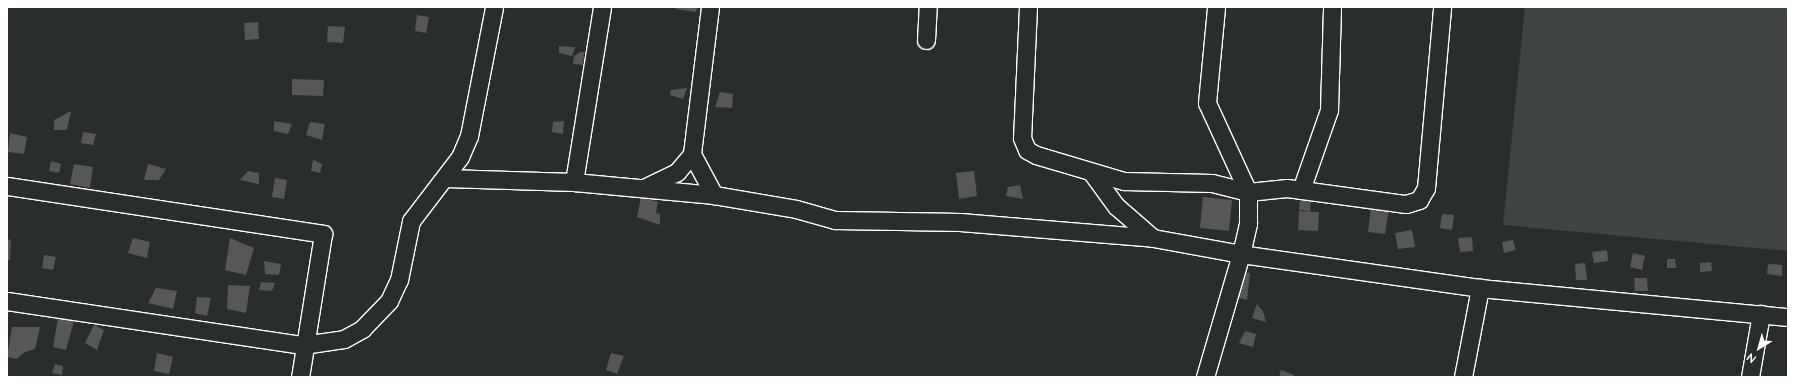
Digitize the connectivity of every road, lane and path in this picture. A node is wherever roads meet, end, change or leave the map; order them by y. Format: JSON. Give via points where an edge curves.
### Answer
{"nodes":[{"id":1,"x":494,"y":7,"type":"edge"},
{"id":2,"x":602,"y":7,"type":"edge"},
{"id":3,"x":710,"y":7,"type":"edge"},
{"id":4,"x":928,"y":7,"type":"edge"},
{"id":5,"x":1028,"y":7,"type":"edge"},
{"id":6,"x":1216,"y":7,"type":"edge"},
{"id":7,"x":1332,"y":7,"type":"edge"},
{"id":8,"x":1442,"y":7,"type":"edge"},
{"id":9,"x":926,"y":40,"type":"dead end"},
{"id":10,"x":692,"y":154,"type":"junction"},
{"id":11,"x":1092,"y":173,"type":"junction"},
{"id":12,"x":445,"y":178,"type":"junction"},
{"id":13,"x":574,"y":182,"type":"junction"},
{"id":14,"x":7,"y":186,"type":"edge"},
{"id":15,"x":642,"y":189,"type":"junction"},
{"id":16,"x":1301,"y":190,"type":"junction"},
{"id":17,"x":1248,"y":192,"type":"junction"},
{"id":18,"x":714,"y":195,"type":"junction"},
{"id":19,"x":1153,"y":238,"type":"junction"},
{"id":20,"x":1241,"y":254,"type":"junction"},
{"id":21,"x":1480,"y":288,"type":"junction"},
{"id":22,"x":7,"y":301,"type":"edge"},
{"id":23,"x":1762,"y":314,"type":"junction"},
{"id":24,"x":1788,"y":317,"type":"edge"},
{"id":25,"x":302,"y":345,"type":"junction"},
{"id":26,"x":300,"y":377,"type":"edge"},
{"id":27,"x":1205,"y":377,"type":"edge"},
{"id":28,"x":1463,"y":377,"type":"edge"},
{"id":29,"x":1750,"y":377,"type":"edge"}],
"edges":[{"from":1,"to":12,"type":"street","via":[[474,122],[460,157]]},
{"from":2,"to":13,"type":"street"},
{"from":3,"to":10,"type":"street"},
{"from":4,"to":9,"type":"street"},
{"from":5,"to":11,"type":"street","via":[[1021,127],[1023,145],[1036,155]]},
{"from":6,"to":17,"type":"street","via":[[1207,103]]},
{"from":7,"to":16,"type":"street","via":[[1329,110]]},
{"from":8,"to":16,"type":"street","via":[[1424,195],[1420,200],[1406,204]]},
{"from":10,"to":15,"type":"street","via":[[669,178]]},
{"from":10,"to":18,"type":"street"},
{"from":11,"to":17,"type":"street","via":[[1124,181],[1212,184]]},
{"from":11,"to":19,"type":"street","via":[[1116,206]]},
{"from":12,"to":13,"type":"street"},
{"from":12,"to":25,"type":"street","via":[[411,221],[399,280],[384,308],[362,329],[344,339]]},
{"from":13,"to":15,"type":"street"},
{"from":14,"to":25,"type":"street","via":[[323,234]]},
{"from":15,"to":18,"type":"street"},
{"from":16,"to":17,"type":"street","via":[[1271,188]]},
{"from":17,"to":20,"type":"street","via":[[1248,223]]},
{"from":18,"to":19,"type":"street","via":[[850,222],[960,222]]},
{"from":19,"to":20,"type":"street"},
{"from":20,"to":21,"type":"street"},
{"from":20,"to":27,"type":"street"},
{"from":21,"to":23,"type":"street"},
{"from":21,"to":28,"type":"street"},
{"from":22,"to":25,"type":"street"},
{"from":23,"to":24,"type":"street"},
{"from":23,"to":29,"type":"street"},
{"from":25,"to":26,"type":"street"}]}
